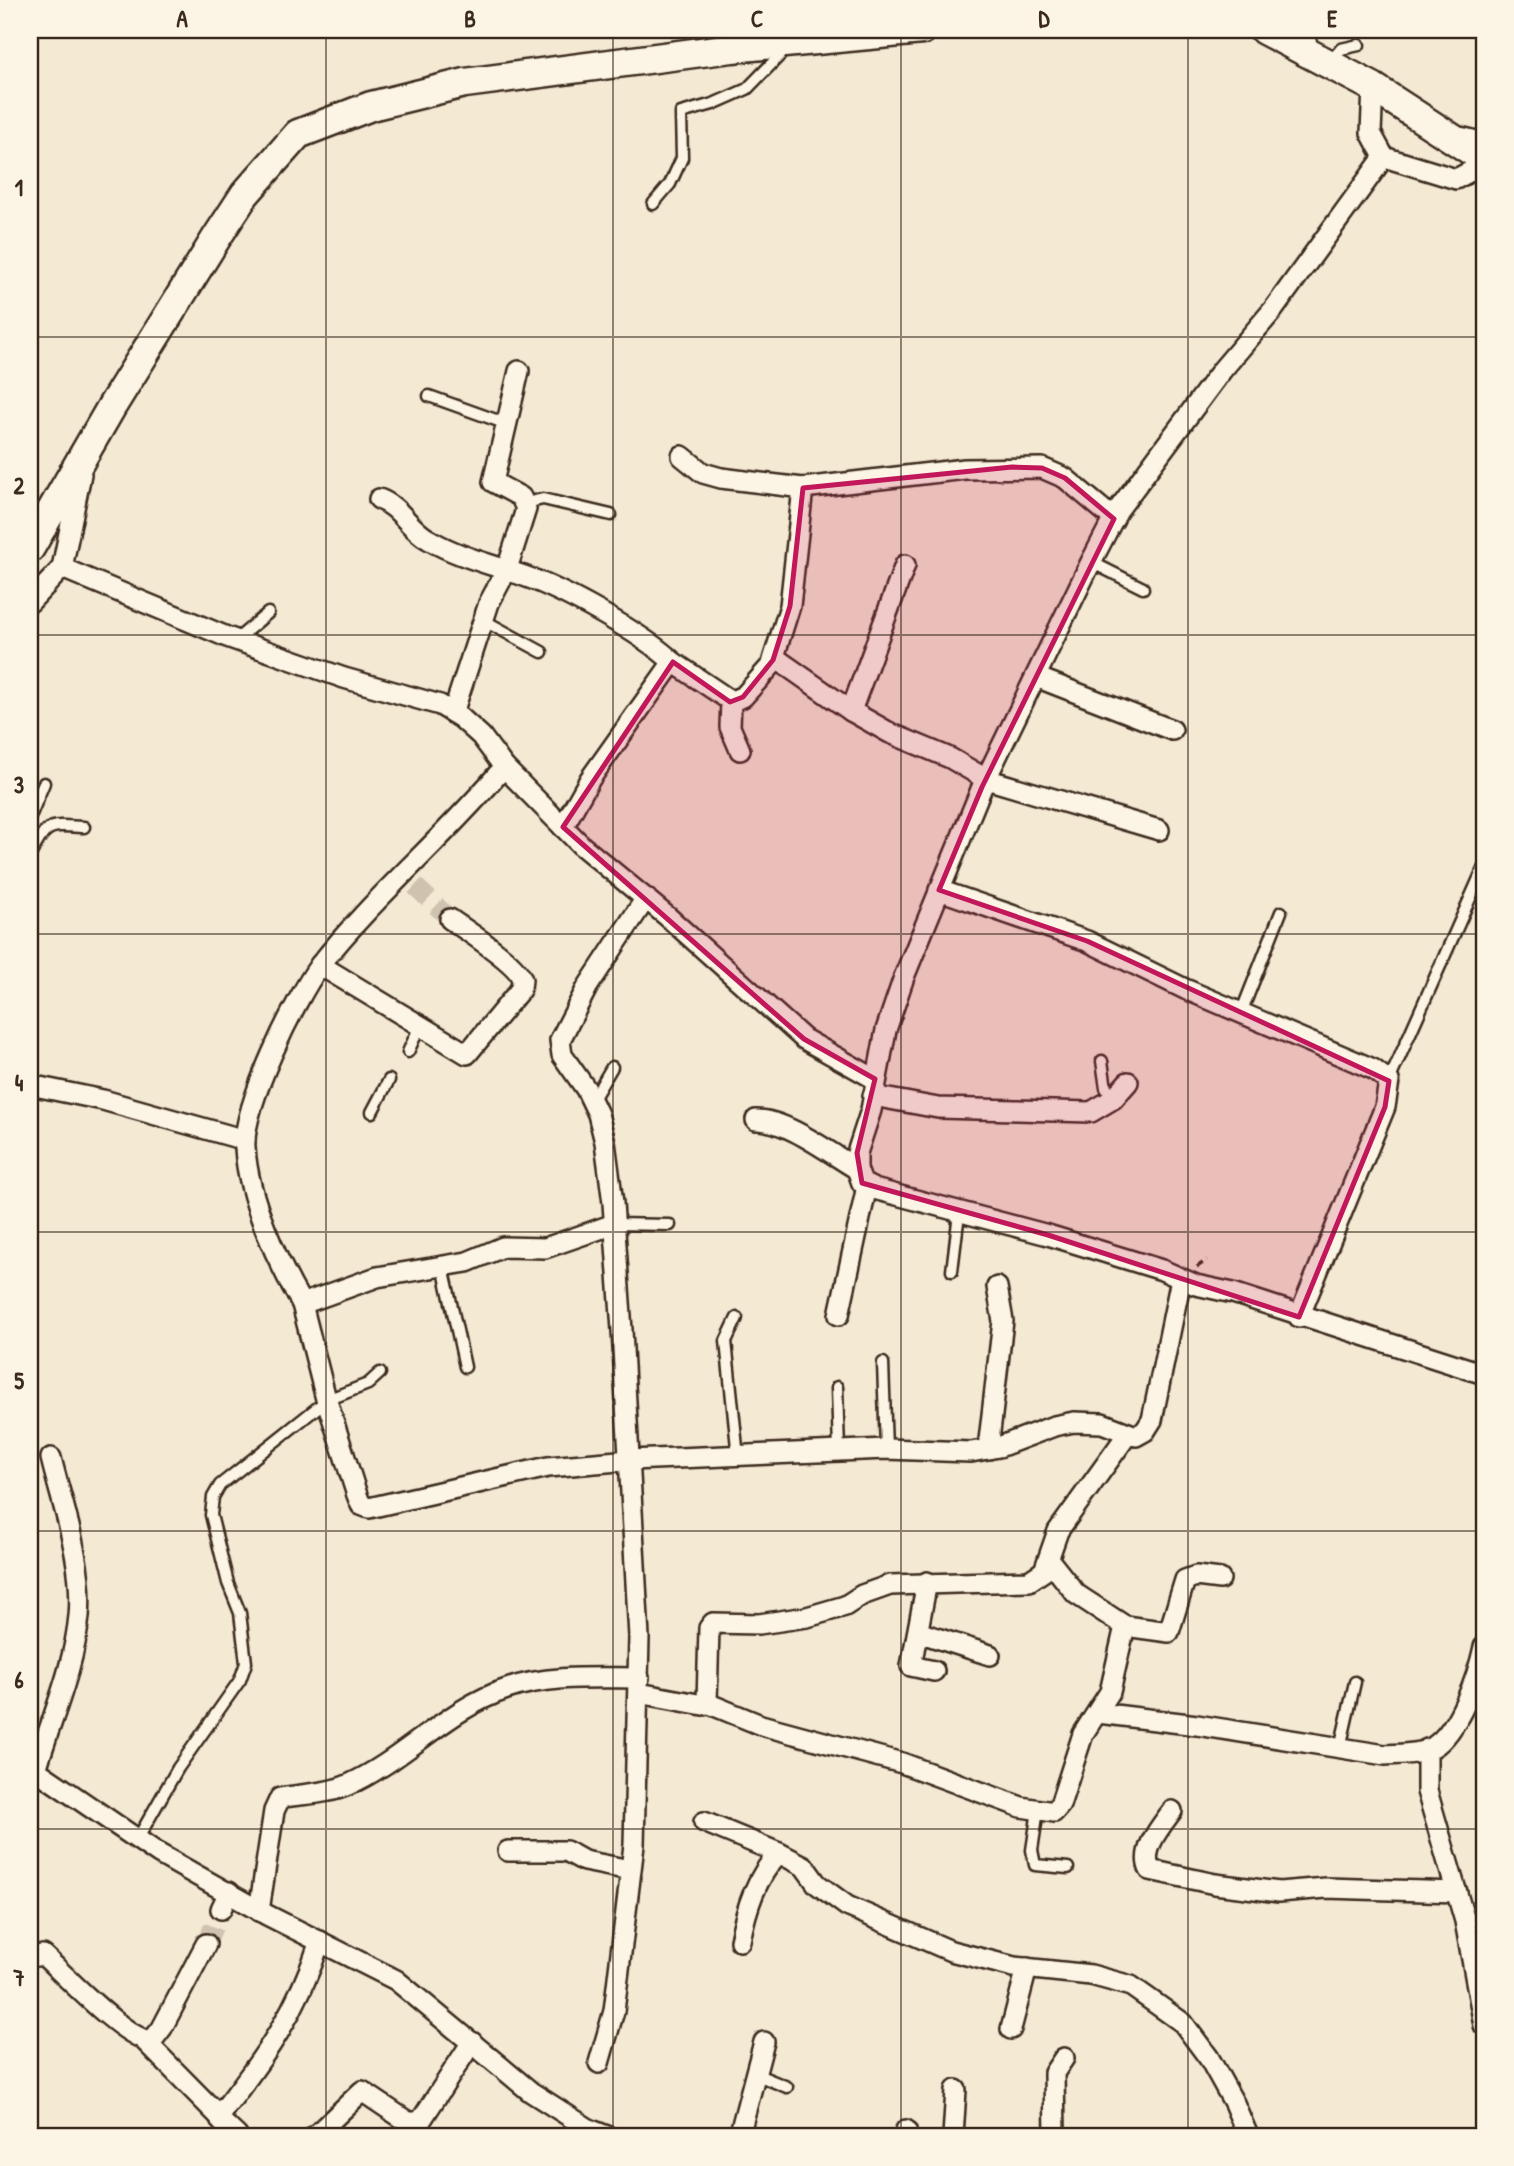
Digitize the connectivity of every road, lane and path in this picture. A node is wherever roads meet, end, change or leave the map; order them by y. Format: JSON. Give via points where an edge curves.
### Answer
{"nodes":[{"id":1,"x":922,"y":30,"type":"edge"},
{"id":2,"x":1264,"y":30,"type":"edge"},
{"id":3,"x":1307,"y":30,"type":"edge"},
{"id":4,"x":793,"y":42,"type":"junction"},
{"id":5,"x":1359,"y":45,"type":"dead end"},
{"id":6,"x":1325,"y":61,"type":"junction"},
{"id":7,"x":1373,"y":87,"type":"junction"},
{"id":8,"x":1411,"y":111,"type":"junction"},
{"id":9,"x":1484,"y":138,"type":"edge"},
{"id":10,"x":1384,"y":157,"type":"junction"},
{"id":11,"x":1484,"y":162,"type":"edge"},
{"id":12,"x":653,"y":204,"type":"dead end"},
{"id":13,"x":519,"y":371,"type":"dead end"},
{"id":14,"x":429,"y":396,"type":"dead end"},
{"id":15,"x":507,"y":424,"type":"junction"},
{"id":16,"x":88,"y":446,"type":"junction"},
{"id":17,"x":682,"y":456,"type":"dead end"},
{"id":18,"x":803,"y":488,"type":"junction"},
{"id":19,"x":379,"y":499,"type":"dead end"},
{"id":20,"x":526,"y":503,"type":"junction"},
{"id":21,"x":611,"y":515,"type":"dead end"},
{"id":22,"x":1114,"y":519,"type":"junction"},
{"id":23,"x":30,"y":548,"type":"edge"},
{"id":24,"x":1091,"y":562,"type":"junction"},
{"id":25,"x":905,"y":565,"type":"dead end"},
{"id":26,"x":62,"y":568,"type":"junction"},
{"id":27,"x":507,"y":569,"type":"junction"},
{"id":28,"x":1143,"y":588,"type":"dead end"},
{"id":29,"x":30,"y":603,"type":"edge"},
{"id":30,"x":268,"y":612,"type":"dead end"},
{"id":31,"x":483,"y":620,"type":"junction"},
{"id":32,"x":236,"y":640,"type":"junction"},
{"id":33,"x":542,"y":652,"type":"dead end"},
{"id":34,"x":773,"y":660,"type":"junction"},
{"id":35,"x":673,"y":662,"type":"junction"},
{"id":36,"x":1036,"y":677,"type":"junction"},
{"id":37,"x":731,"y":701,"type":"junction"},
{"id":38,"x":851,"y":711,"type":"junction"},
{"id":39,"x":453,"y":713,"type":"junction"},
{"id":40,"x":1172,"y":730,"type":"dead end"},
{"id":41,"x":740,"y":750,"type":"dead end"},
{"id":42,"x":505,"y":767,"type":"junction"},
{"id":43,"x":986,"y":779,"type":"junction"},
{"id":44,"x":44,"y":783,"type":"dead end"},
{"id":45,"x":30,"y":817,"type":"edge"},
{"id":46,"x":85,"y":827,"type":"dead end"},
{"id":47,"x":563,"y":827,"type":"junction"},
{"id":48,"x":1159,"y":830,"type":"dead end"},
{"id":49,"x":30,"y":855,"type":"edge"},
{"id":50,"x":1484,"y":867,"type":"edge"},
{"id":51,"x":939,"y":890,"type":"junction"},
{"id":52,"x":646,"y":898,"type":"junction"},
{"id":53,"x":1281,"y":912,"type":"dead end"},
{"id":54,"x":450,"y":919,"type":"tunnel mouth"},
{"id":55,"x":320,"y":965,"type":"junction"},
{"id":56,"x":1241,"y":1014,"type":"junction"},
{"id":57,"x":419,"y":1028,"type":"junction"},
{"id":58,"x":408,"y":1052,"type":"dead end"},
{"id":59,"x":1102,"y":1061,"type":"dead end"},
{"id":60,"x":612,"y":1067,"type":"dead end"},
{"id":61,"x":389,"y":1080,"type":"dead end"},
{"id":62,"x":1389,"y":1081,"type":"junction"},
{"id":63,"x":1128,"y":1082,"type":"dead end"},
{"id":64,"x":30,"y":1085,"type":"edge"},
{"id":65,"x":874,"y":1088,"type":"junction"},
{"id":66,"x":1113,"y":1099,"type":"junction"},
{"id":67,"x":592,"y":1102,"type":"junction"},
{"id":68,"x":372,"y":1112,"type":"dead end"},
{"id":69,"x":756,"y":1120,"type":"dead end"},
{"id":70,"x":245,"y":1140,"type":"junction"},
{"id":71,"x":862,"y":1178,"type":"junction"},
{"id":72,"x":959,"y":1213,"type":"junction"},
{"id":73,"x":614,"y":1224,"type":"junction"},
{"id":74,"x":670,"y":1225,"type":"dead end"},
{"id":75,"x":443,"y":1266,"type":"junction"},
{"id":76,"x":952,"y":1271,"type":"dead end"},
{"id":77,"x":1181,"y":1279,"type":"junction"},
{"id":78,"x":997,"y":1287,"type":"dead end"},
{"id":79,"x":302,"y":1304,"type":"junction"},
{"id":80,"x":839,"y":1315,"type":"dead end"},
{"id":81,"x":1300,"y":1317,"type":"junction"},
{"id":82,"x":737,"y":1318,"type":"dead end"},
{"id":83,"x":883,"y":1363,"type":"dead end"},
{"id":84,"x":465,"y":1367,"type":"dead end"},
{"id":85,"x":380,"y":1373,"type":"dead end"},
{"id":86,"x":1484,"y":1374,"type":"edge"},
{"id":87,"x":837,"y":1387,"type":"dead end"},
{"id":88,"x":327,"y":1400,"type":"junction"},
{"id":89,"x":1126,"y":1435,"type":"junction"},
{"id":90,"x":988,"y":1448,"type":"junction"},
{"id":91,"x":886,"y":1449,"type":"junction"},
{"id":92,"x":839,"y":1451,"type":"junction"},
{"id":93,"x":738,"y":1457,"type":"junction"},
{"id":94,"x":51,"y":1458,"type":"dead end"},
{"id":95,"x":630,"y":1460,"type":"junction"},
{"id":96,"x":1049,"y":1560,"type":"junction"},
{"id":97,"x":1220,"y":1578,"type":"dead end"},
{"id":98,"x":927,"y":1582,"type":"junction"},
{"id":99,"x":1125,"y":1626,"type":"junction"},
{"id":100,"x":918,"y":1632,"type":"junction"},
{"id":101,"x":1484,"y":1647,"type":"edge"},
{"id":102,"x":989,"y":1655,"type":"dead end"},
{"id":103,"x":934,"y":1671,"type":"dead end"},
{"id":104,"x":1355,"y":1682,"type":"dead end"},
{"id":105,"x":639,"y":1685,"type":"junction"},
{"id":106,"x":707,"y":1703,"type":"junction"},
{"id":107,"x":1098,"y":1713,"type":"junction"},
{"id":108,"x":1340,"y":1748,"type":"junction"},
{"id":109,"x":1427,"y":1749,"type":"junction"},
{"id":110,"x":33,"y":1768,"type":"edge"},
{"id":111,"x":1038,"y":1811,"type":"junction"},
{"id":112,"x":1172,"y":1811,"type":"dead end"},
{"id":113,"x":704,"y":1822,"type":"dead end"},
{"id":114,"x":137,"y":1840,"type":"junction"},
{"id":115,"x":508,"y":1852,"type":"dead end"},
{"id":116,"x":779,"y":1853,"type":"junction"},
{"id":117,"x":1068,"y":1868,"type":"dead end"},
{"id":118,"x":630,"y":1870,"type":"junction"},
{"id":119,"x":1457,"y":1892,"type":"junction"},
{"id":120,"x":259,"y":1911,"type":"junction"},
{"id":121,"x":320,"y":1941,"type":"junction"},
{"id":122,"x":740,"y":1941,"type":"dead end"},
{"id":123,"x":206,"y":1944,"type":"tunnel mouth"},
{"id":124,"x":30,"y":1957,"type":"edge"},
{"id":125,"x":1027,"y":1968,"type":"junction"},
{"id":126,"x":1484,"y":2025,"type":"edge"},
{"id":127,"x":1010,"y":2029,"type":"dead end"},
{"id":128,"x":145,"y":2041,"type":"junction"},
{"id":129,"x":472,"y":2042,"type":"junction"},
{"id":130,"x":764,"y":2042,"type":"dead end"},
{"id":131,"x":1064,"y":2058,"type":"dead end"},
{"id":132,"x":599,"y":2063,"type":"dead end"},
{"id":133,"x":755,"y":2074,"type":"junction"},
{"id":134,"x":787,"y":2087,"type":"dead end"},
{"id":135,"x":956,"y":2090,"type":"dead end"},
{"id":136,"x":219,"y":2117,"type":"junction"},
{"id":137,"x":237,"y":2136,"type":"edge"},
{"id":138,"x":315,"y":2136,"type":"edge"},
{"id":139,"x":607,"y":2136,"type":"edge"},
{"id":140,"x":739,"y":2136,"type":"edge"},
{"id":141,"x":953,"y":2136,"type":"edge"},
{"id":142,"x":1055,"y":2136,"type":"edge"},
{"id":143,"x":1248,"y":2136,"type":"edge"}],
"edges":[{"from":1,"to":4,"type":"street"},
{"from":2,"to":6,"type":"street"},
{"from":3,"to":6,"type":"lane"},
{"from":4,"to":12,"type":"lane","via":[[747,89],[681,113],[682,158],[670,184]]},
{"from":4,"to":16,"type":"street","via":[[464,83],[371,106],[298,134],[246,194]]},
{"from":5,"to":6,"type":"lane","via":[[1341,49]]},
{"from":6,"to":7,"type":"street"},
{"from":7,"to":8,"type":"street"},
{"from":7,"to":10,"type":"street","via":[[1371,133]]},
{"from":8,"to":9,"type":"lane"},
{"from":8,"to":11,"type":"street"},
{"from":10,"to":11,"type":"street","via":[[1456,179]]},
{"from":10,"to":22,"type":"street"},
{"from":13,"to":15,"type":"street"},
{"from":14,"to":15,"type":"lane"},
{"from":15,"to":20,"type":"street","via":[[494,485]]},
{"from":16,"to":23,"type":"street"},
{"from":16,"to":26,"type":"street"},
{"from":17,"to":18,"type":"street","via":[[703,473],[721,478]]},
{"from":18,"to":22,"type":"street","via":[[965,469],[1042,468],[1065,478]]},
{"from":18,"to":34,"type":"street","via":[[790,606]]},
{"from":19,"to":27,"type":"street","via":[[391,503],[425,538]]},
{"from":20,"to":21,"type":"lane","via":[[543,499]]},
{"from":20,"to":27,"type":"street"},
{"from":22,"to":24,"type":"street"},
{"from":24,"to":28,"type":"lane"},
{"from":24,"to":36,"type":"street"},
{"from":25,"to":38,"type":"street"},
{"from":26,"to":29,"type":"street"},
{"from":26,"to":32,"type":"street"},
{"from":27,"to":31,"type":"street"},
{"from":27,"to":35,"type":"street","via":[[564,593]]},
{"from":30,"to":32,"type":"lane"},
{"from":31,"to":33,"type":"lane"},
{"from":31,"to":39,"type":"street"},
{"from":32,"to":39,"type":"street"},
{"from":34,"to":37,"type":"street","via":[[743,697]]},
{"from":34,"to":38,"type":"street","via":[[783,662]]},
{"from":35,"to":37,"type":"street"},
{"from":35,"to":47,"type":"street","via":[[590,779]]},
{"from":36,"to":40,"type":"street"},
{"from":36,"to":43,"type":"street"},
{"from":37,"to":41,"type":"street","via":[[730,727]]},
{"from":38,"to":43,"type":"street"},
{"from":39,"to":42,"type":"street","via":[[481,736]]},
{"from":42,"to":47,"type":"street"},
{"from":42,"to":55,"type":"street","via":[[409,880],[342,936]]},
{"from":43,"to":48,"type":"street"},
{"from":43,"to":51,"type":"street"},
{"from":44,"to":45,"type":"lane"},
{"from":46,"to":49,"type":"lane","via":[[51,827],[41,833]]},
{"from":47,"to":52,"type":"street"},
{"from":50,"to":62,"type":"lane"},
{"from":51,"to":56,"type":"street","via":[[1087,942]]},
{"from":51,"to":65,"type":"street","via":[[886,1031]]},
{"from":52,"to":65,"type":"street","via":[[804,1039]]},
{"from":52,"to":67,"type":"street","via":[[588,986],[560,1040],[562,1055]]},
{"from":53,"to":56,"type":"lane"},
{"from":54,"to":57,"type":"street","via":[[520,976],[520,990],[467,1054]]},
{"from":55,"to":57,"type":"street"},
{"from":55,"to":70,"type":"street","via":[[281,1031]]},
{"from":56,"to":62,"type":"street","via":[[1373,1069]]},
{"from":57,"to":58,"type":"lane"},
{"from":59,"to":66,"type":"lane","via":[[1106,1088]]},
{"from":60,"to":67,"type":"lane"},
{"from":61,"to":68,"type":"lane"},
{"from":62,"to":81,"type":"street","via":[[1385,1107]]},
{"from":63,"to":66,"type":"street"},
{"from":64,"to":70,"type":"street","via":[[103,1100]]},
{"from":65,"to":66,"type":"street","via":[[938,1108],[1091,1112]]},
{"from":65,"to":71,"type":"street","via":[[858,1153]]},
{"from":67,"to":73,"type":"street","via":[[605,1142]]},
{"from":69,"to":71,"type":"street","via":[[791,1130]]},
{"from":70,"to":79,"type":"street","via":[[248,1169],[265,1227]]},
{"from":71,"to":72,"type":"street"},
{"from":71,"to":80,"type":"street"},
{"from":72,"to":76,"type":"lane"},
{"from":72,"to":77,"type":"street","via":[[1048,1235]]},
{"from":73,"to":74,"type":"lane"},
{"from":73,"to":75,"type":"street","via":[[545,1248],[503,1247]]},
{"from":73,"to":95,"type":"street"},
{"from":75,"to":79,"type":"street","via":[[377,1277]]},
{"from":75,"to":84,"type":"lane"},
{"from":77,"to":81,"type":"street"},
{"from":77,"to":89,"type":"street","via":[[1152,1420],[1145,1431]]},
{"from":78,"to":90,"type":"street","via":[[1003,1321]]},
{"from":79,"to":88,"type":"street"},
{"from":81,"to":86,"type":"street"},
{"from":82,"to":93,"type":"lane","via":[[726,1340]]},
{"from":83,"to":91,"type":"lane"},
{"from":85,"to":88,"type":"lane","via":[[368,1384]]},
{"from":87,"to":92,"type":"lane"},
{"from":88,"to":95,"type":"street","via":[[361,1505],[369,1508],[548,1468]]},
{"from":88,"to":114,"type":"lane","via":[[220,1485],[213,1497],[216,1541],[240,1613],[246,1663],[240,1680],[178,1768]]},
{"from":89,"to":90,"type":"street","via":[[1102,1423],[1074,1422]]},
{"from":89,"to":96,"type":"street","via":[[1058,1531]]},
{"from":90,"to":91,"type":"street","via":[[971,1452]]},
{"from":91,"to":92,"type":"street"},
{"from":92,"to":93,"type":"street"},
{"from":93,"to":95,"type":"street"},
{"from":94,"to":110,"type":"street","via":[[79,1575],[79,1613],[66,1680]]},
{"from":95,"to":105,"type":"street"},
{"from":96,"to":98,"type":"street","via":[[1044,1571],[1029,1581]]},
{"from":96,"to":99,"type":"street","via":[[1076,1594]]},
{"from":97,"to":99,"type":"street","via":[[1185,1580],[1169,1632]]},
{"from":98,"to":100,"type":"street"},
{"from":98,"to":106,"type":"street","via":[[890,1585],[807,1618],[713,1623],[709,1628]]},
{"from":99,"to":107,"type":"street","via":[[1110,1692]]},
{"from":100,"to":102,"type":"street"},
{"from":100,"to":103,"type":"street","via":[[911,1666]]},
{"from":101,"to":109,"type":"street","via":[[1465,1704],[1449,1730]]},
{"from":104,"to":108,"type":"lane"},
{"from":105,"to":106,"type":"street"},
{"from":105,"to":118,"type":"street"},
{"from":105,"to":120,"type":"street","via":[[559,1679],[505,1689],[478,1701],[345,1787],[280,1798],[274,1811]]},
{"from":106,"to":111,"type":"street","via":[[761,1725],[902,1763]]},
{"from":107,"to":108,"type":"street"},
{"from":107,"to":111,"type":"street","via":[[1083,1734],[1060,1805],[1054,1812]]},
{"from":108,"to":109,"type":"street","via":[[1385,1755]]},
{"from":109,"to":119,"type":"street","via":[[1427,1791]]},
{"from":110,"to":114,"type":"street"},
{"from":111,"to":117,"type":"lane","via":[[1032,1850],[1035,1865]]},
{"from":112,"to":119,"type":"street","via":[[1149,1849],[1150,1870],[1279,1892],[1326,1888]]},
{"from":113,"to":116,"type":"street"},
{"from":114,"to":120,"type":"street","via":[[225,1901]]},
{"from":115,"to":118,"type":"street","via":[[566,1851],[584,1861]]},
{"from":116,"to":122,"type":"street","via":[[755,1888]]},
{"from":116,"to":125,"type":"street","via":[[804,1866],[817,1884],[868,1916],[951,1951]]},
{"from":118,"to":132,"type":"street","via":[[614,2011]]},
{"from":119,"to":126,"type":"street"},
{"from":120,"to":121,"type":"street"},
{"from":121,"to":129,"type":"street","via":[[396,1980]]},
{"from":121,"to":136,"type":"street","via":[[293,2010],[272,2047]]},
{"from":123,"to":128,"type":"street","via":[[162,2028],[152,2041]]},
{"from":124,"to":128,"type":"street","via":[[43,1955],[90,2001]]},
{"from":125,"to":127,"type":"street"},
{"from":125,"to":143,"type":"street","via":[[1091,1975],[1131,1986],[1183,2023],[1209,2058]]},
{"from":128,"to":136,"type":"street"},
{"from":129,"to":138,"type":"street","via":[[420,2122],[408,2122],[362,2091]]},
{"from":129,"to":139,"type":"street","via":[[531,2092]]},
{"from":130,"to":133,"type":"street"},
{"from":131,"to":142,"type":"street","via":[[1054,2073]]},
{"from":133,"to":134,"type":"lane"},
{"from":133,"to":140,"type":"street"},
{"from":135,"to":141,"type":"street"},
{"from":136,"to":137,"type":"street"}]}
